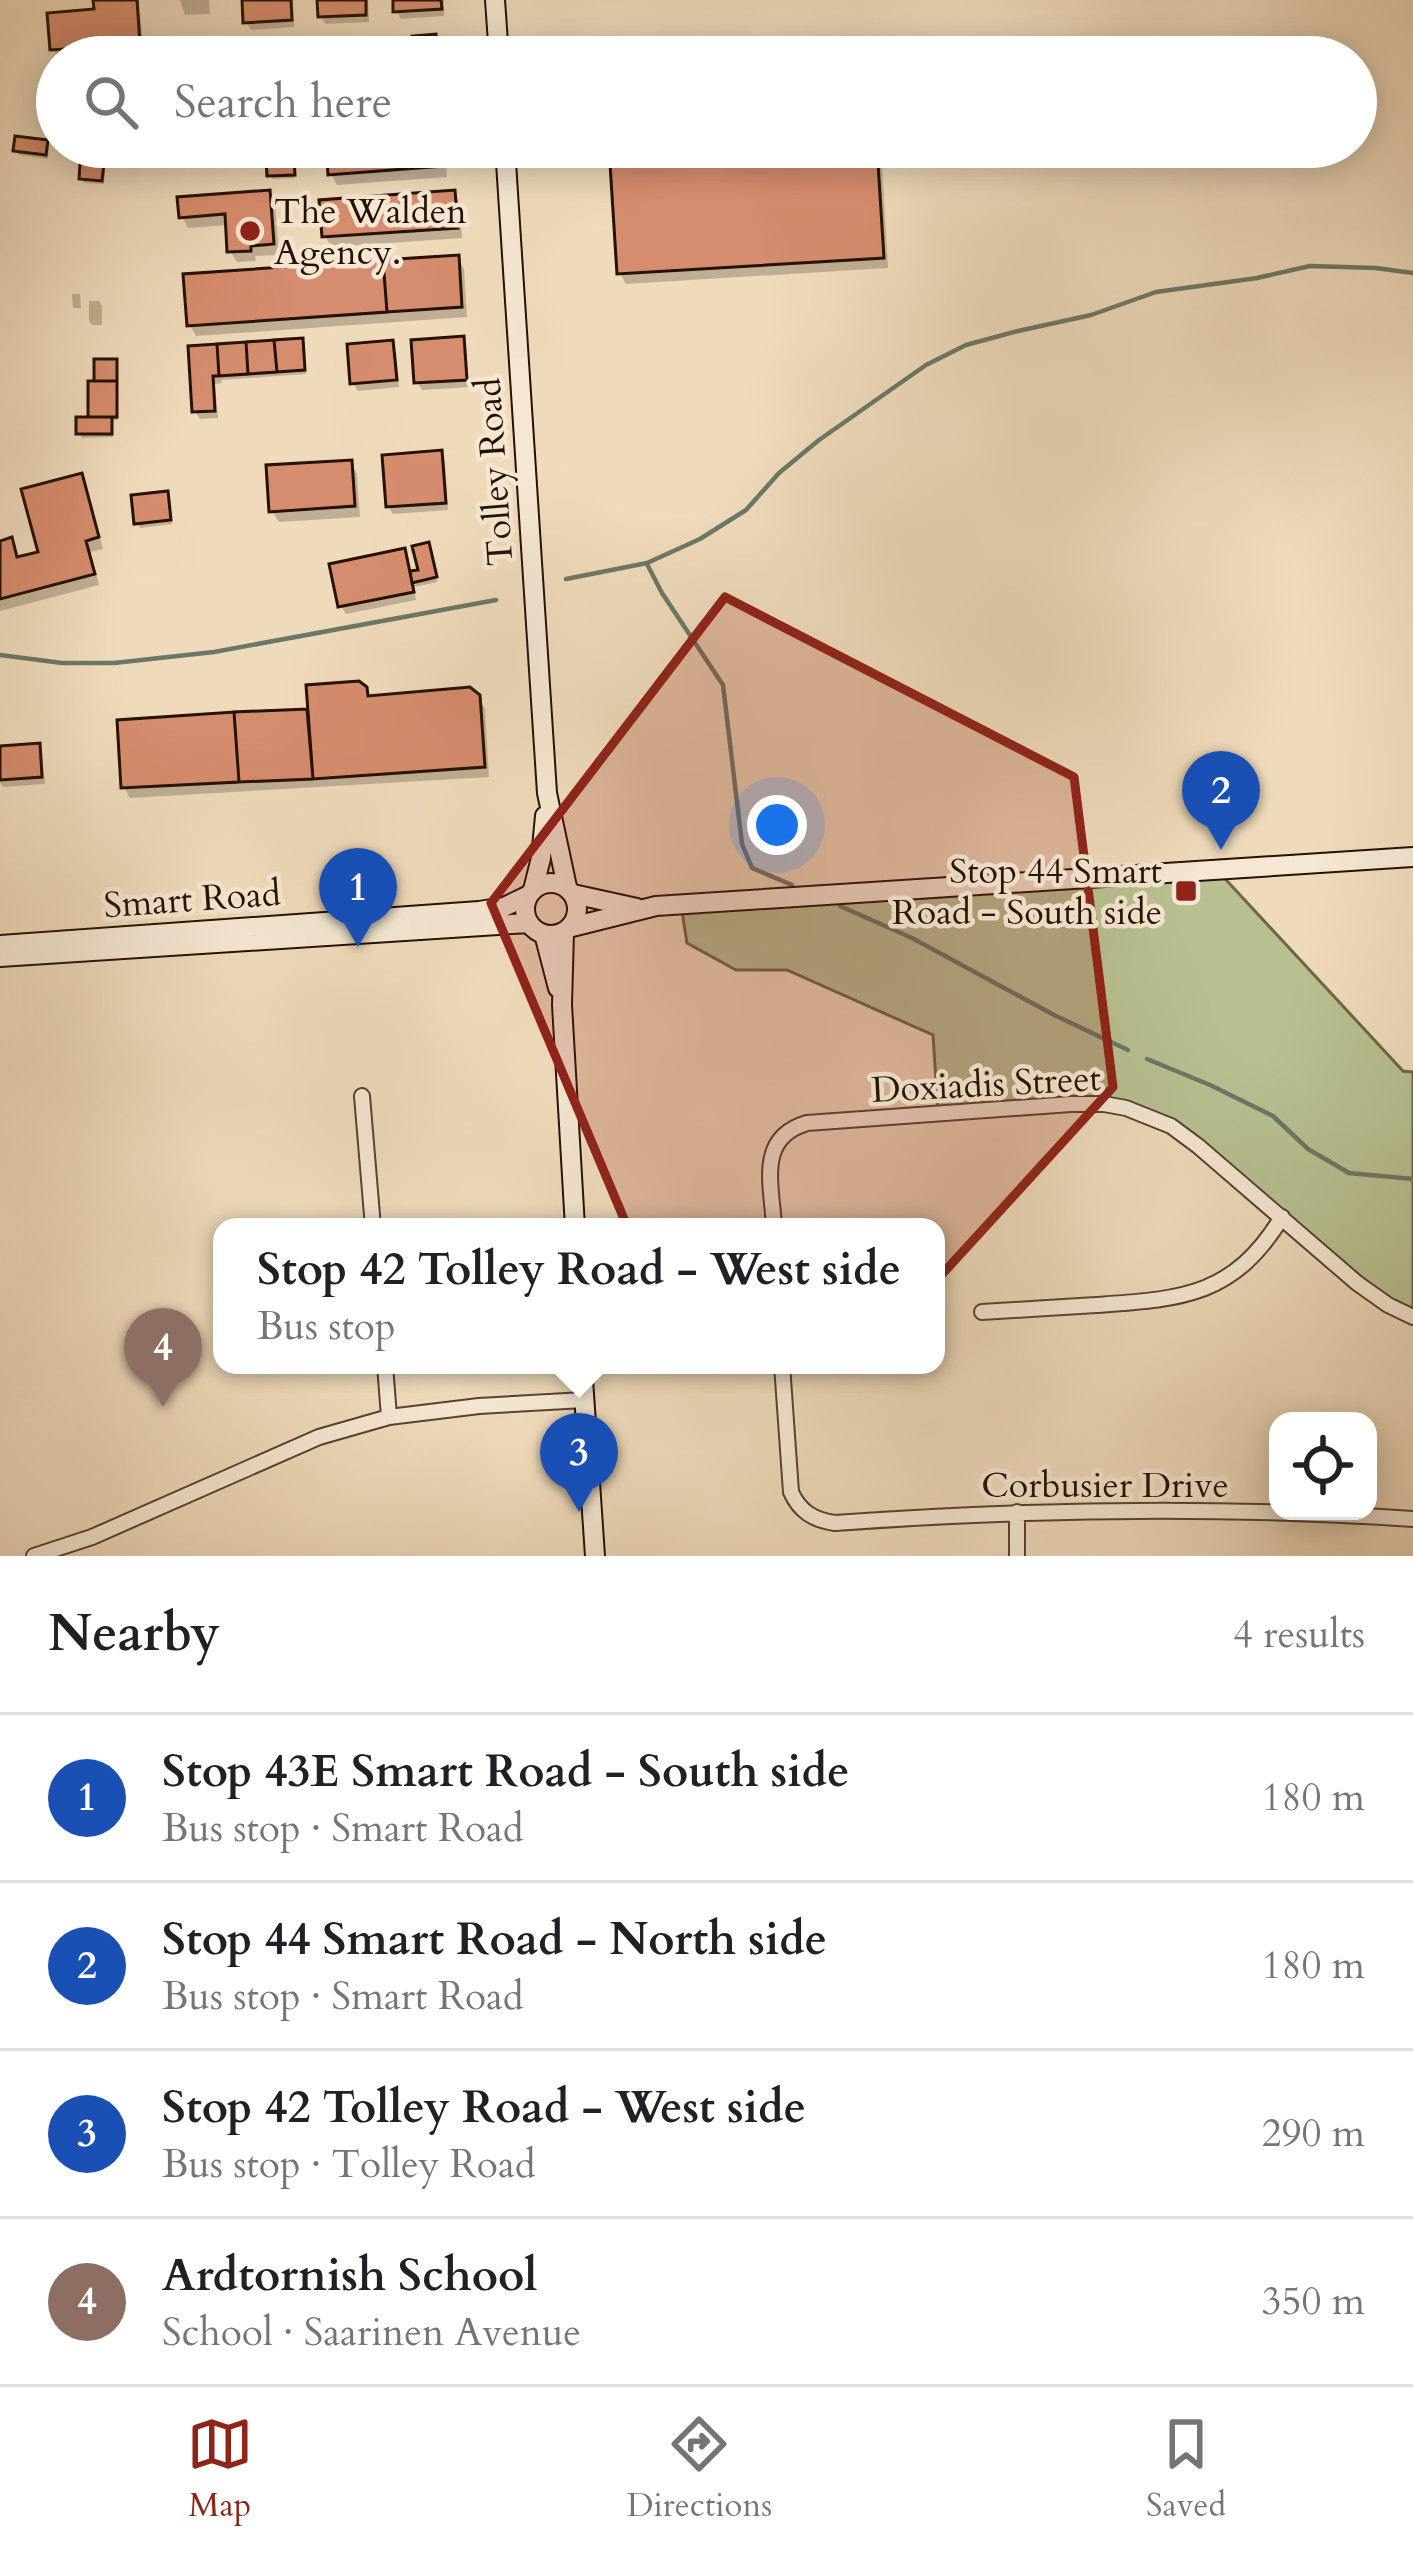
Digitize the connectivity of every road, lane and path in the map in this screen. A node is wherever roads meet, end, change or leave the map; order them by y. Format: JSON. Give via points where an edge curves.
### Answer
{"nodes":[{"id":1,"x":495,"y":0,"type":"edge"},
{"id":2,"x":498,"y":36,"type":"edge"},
{"id":3,"x":506,"y":168,"type":"edge"},
{"id":4,"x":547,"y":793,"type":"junction"},
{"id":5,"x":1413,"y":856,"type":"edge"},
{"id":6,"x":570,"y":891,"type":"junction"},
{"id":7,"x":531,"y":892,"type":"junction"},
{"id":8,"x":642,"y":909,"type":"junction"},
{"id":9,"x":536,"y":929,"type":"junction"},
{"id":10,"x":568,"y":930,"type":"junction"},
{"id":11,"x":0,"y":944,"type":"edge"},
{"id":12,"x":0,"y":957,"type":"edge"},
{"id":13,"x":562,"y":1004,"type":"junction"},
{"id":14,"x":362,"y":1096,"type":"dead end"},
{"id":15,"x":1282,"y":1216,"type":"junction"},
{"id":16,"x":372,"y":1218,"type":"edge"},
{"id":17,"x":574,"y":1218,"type":"edge"},
{"id":18,"x":773,"y":1218,"type":"edge"},
{"id":19,"x":982,"y":1312,"type":"dead end"},
{"id":20,"x":1413,"y":1317,"type":"edge"},
{"id":21,"x":386,"y":1374,"type":"edge"},
{"id":22,"x":583,"y":1374,"type":"edge"},
{"id":23,"x":782,"y":1374,"type":"edge"},
{"id":24,"x":584,"y":1400,"type":"junction"},
{"id":25,"x":389,"y":1418,"type":"junction"},
{"id":26,"x":1017,"y":1512,"type":"junction"},
{"id":27,"x":1413,"y":1520,"type":"edge"},
{"id":28,"x":92,"y":1538,"type":"junction"},
{"id":29,"x":102,"y":1555,"type":"edge"},
{"id":30,"x":34,"y":1556,"type":"edge"},
{"id":31,"x":595,"y":1556,"type":"edge"},
{"id":32,"x":1017,"y":1556,"type":"edge"}],
"edges":[{"from":1,"to":2,"type":"main road"},
{"from":3,"to":4,"type":"main road","name":"Tolley Road"},
{"from":4,"to":6,"type":"main road","name":"Tolley Road"},
{"from":4,"to":7,"type":"main road","name":"Tolley Road"},
{"from":5,"to":8,"type":"main road"},
{"from":6,"to":7,"type":"main road","via":[[549,883]]},
{"from":6,"to":8,"type":"main road"},
{"from":6,"to":10,"type":"main road","via":[[578,902]]},
{"from":7,"to":9,"type":"main road","via":[[525,906]]},
{"from":7,"to":11,"type":"main road","name":"Smart Road","via":[[479,911]]},
{"from":8,"to":10,"type":"main road"},
{"from":9,"to":10,"type":"main road"},
{"from":9,"to":12,"type":"main road","name":"Smart Road"},
{"from":9,"to":13,"type":"main road"},
{"from":10,"to":13,"type":"main road"},
{"from":13,"to":17,"type":"main road"},
{"from":14,"to":16,"type":"street"},
{"from":15,"to":18,"type":"street","name":"Doxiadis Street","via":[[1171,1126],[1104,1104],[1071,1104],[791,1127],[772,1149]]},
{"from":15,"to":19,"type":"street","via":[[1240,1267],[1182,1297]]},
{"from":15,"to":20,"type":"street","name":"Doxiadis Street","via":[[1374,1296]]},
{"from":21,"to":25,"type":"street"},
{"from":22,"to":24,"type":"main road"},
{"from":23,"to":26,"type":"street","name":"Corbusier Drive","via":[[788,1479],[802,1510],[835,1523]]},
{"from":24,"to":25,"type":"street"},
{"from":24,"to":31,"type":"main road"},
{"from":25,"to":28,"type":"street","via":[[319,1437]]},
{"from":26,"to":27,"type":"street","name":"Corbusier Drive"},
{"from":26,"to":32,"type":"street"},
{"from":28,"to":29,"type":"street"},
{"from":28,"to":30,"type":"street"}]}
